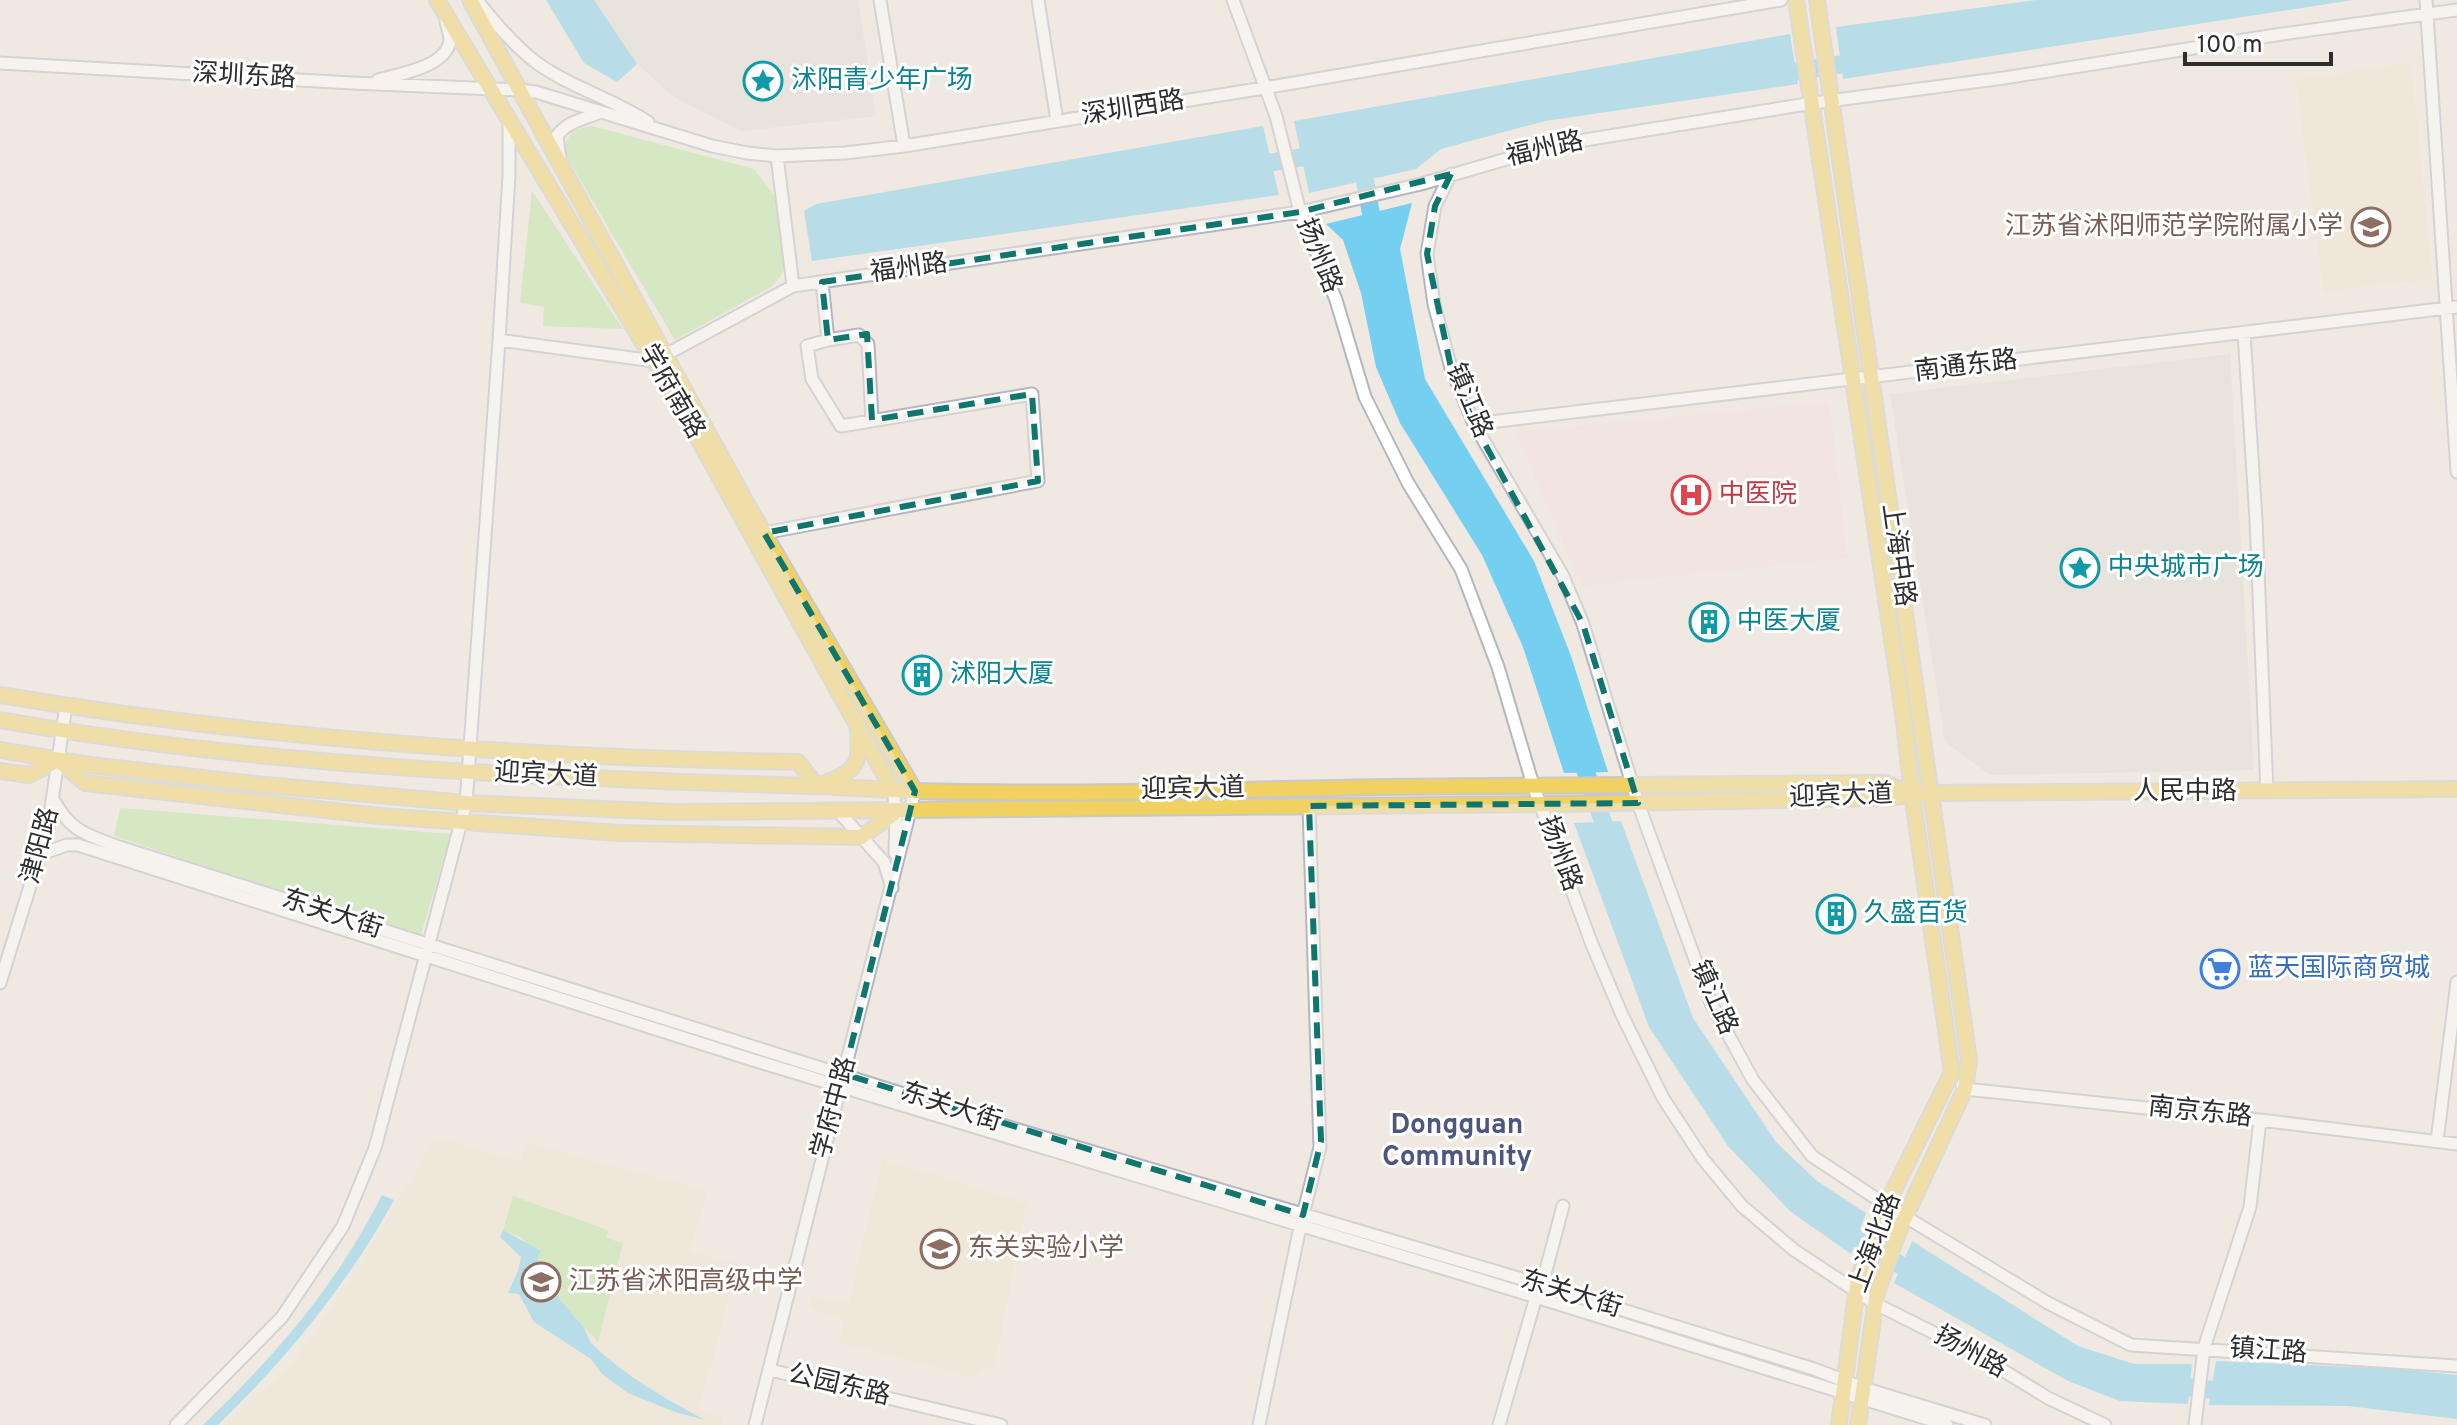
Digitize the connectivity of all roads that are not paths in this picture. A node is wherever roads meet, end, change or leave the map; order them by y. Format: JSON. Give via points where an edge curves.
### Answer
{"nodes":[{"id":1,"x":470,"y":0,"type":"edge"},
{"id":2,"x":477,"y":0,"type":"edge"},
{"id":3,"x":880,"y":0,"type":"edge"},
{"id":4,"x":1038,"y":0,"type":"edge"},
{"id":5,"x":1233,"y":0,"type":"edge"},
{"id":6,"x":1781,"y":0,"type":"edge"},
{"id":7,"x":1796,"y":0,"type":"edge"},
{"id":8,"x":1817,"y":0,"type":"edge"},
{"id":9,"x":440,"y":4,"type":"edge"},
{"id":10,"x":2426,"y":6,"type":"edge"},
{"id":11,"x":2457,"y":10,"type":"edge"},
{"id":12,"x":0,"y":63,"type":"edge"},
{"id":13,"x":364,"y":84,"type":"junction"},
{"id":14,"x":489,"y":88,"type":"junction"},
{"id":15,"x":1264,"y":88,"type":"junction"},
{"id":16,"x":519,"y":90,"type":"junction"},
{"id":17,"x":1832,"y":97,"type":"junction"},
{"id":18,"x":1812,"y":99,"type":"junction"},
{"id":19,"x":601,"y":112,"type":"junction"},
{"id":20,"x":509,"y":121,"type":"junction"},
{"id":21,"x":1057,"y":121,"type":"junction"},
{"id":22,"x":659,"y":129,"type":"junction"},
{"id":23,"x":904,"y":146,"type":"junction"},
{"id":24,"x":777,"y":156,"type":"junction"},
{"id":25,"x":560,"y":160,"type":"junction"},
{"id":26,"x":1451,"y":174,"type":"junction"},
{"id":27,"x":1300,"y":212,"type":"junction"},
{"id":28,"x":822,"y":282,"type":"junction"},
{"id":29,"x":793,"y":286,"type":"junction"},
{"id":30,"x":2452,"y":308,"type":"edge"},
{"id":31,"x":2244,"y":333,"type":"junction"},
{"id":32,"x":499,"y":340,"type":"junction"},
{"id":33,"x":828,"y":340,"type":"junction"},
{"id":34,"x":660,"y":358,"type":"junction"},
{"id":35,"x":1871,"y":379,"type":"junction"},
{"id":36,"x":1855,"y":381,"type":"junction"},
{"id":37,"x":872,"y":420,"type":"junction"},
{"id":38,"x":1474,"y":424,"type":"junction"},
{"id":39,"x":2457,"y":472,"type":"edge"},
{"id":40,"x":764,"y":533,"type":"junction"},
{"id":41,"x":0,"y":695,"type":"edge"},
{"id":42,"x":66,"y":706,"type":"junction"},
{"id":43,"x":0,"y":720,"type":"edge"},
{"id":44,"x":857,"y":722,"type":"junction"},
{"id":45,"x":63,"y":731,"type":"junction"},
{"id":46,"x":470,"y":749,"type":"junction"},
{"id":47,"x":0,"y":750,"type":"edge"},
{"id":48,"x":58,"y":760,"type":"junction"},
{"id":49,"x":0,"y":771,"type":"edge"},
{"id":50,"x":469,"y":772,"type":"junction"},
{"id":51,"x":1626,"y":784,"type":"junction"},
{"id":52,"x":1533,"y":785,"type":"junction"},
{"id":53,"x":817,"y":786,"type":"junction"},
{"id":54,"x":2457,"y":789,"type":"edge"},
{"id":55,"x":893,"y":790,"type":"junction"},
{"id":56,"x":915,"y":791,"type":"junction"},
{"id":57,"x":2267,"y":792,"type":"junction"},
{"id":58,"x":1930,"y":793,"type":"junction"},
{"id":59,"x":1912,"y":794,"type":"junction"},
{"id":60,"x":54,"y":801,"type":"junction"},
{"id":61,"x":466,"y":803,"type":"junction"},
{"id":62,"x":1631,"y":803,"type":"junction"},
{"id":63,"x":1541,"y":804,"type":"junction"},
{"id":64,"x":1309,"y":806,"type":"junction"},
{"id":65,"x":838,"y":811,"type":"junction"},
{"id":66,"x":903,"y":812,"type":"junction"},
{"id":67,"x":460,"y":822,"type":"junction"},
{"id":68,"x":861,"y":837,"type":"junction"},
{"id":69,"x":41,"y":854,"type":"junction"},
{"id":70,"x":892,"y":889,"type":"junction"},
{"id":71,"x":425,"y":951,"type":"junction"},
{"id":72,"x":2457,"y":982,"type":"edge"},
{"id":73,"x":0,"y":983,"type":"edge"},
{"id":74,"x":1952,"y":1072,"type":"junction"},
{"id":75,"x":844,"y":1074,"type":"junction"},
{"id":76,"x":840,"y":1086,"type":"junction"},
{"id":77,"x":1965,"y":1089,"type":"junction"},
{"id":78,"x":2260,"y":1120,"type":"junction"},
{"id":79,"x":2437,"y":1141,"type":"junction"},
{"id":80,"x":2457,"y":1144,"type":"edge"},
{"id":81,"x":1563,"y":1206,"type":"dead end"},
{"id":82,"x":1884,"y":1211,"type":"junction"},
{"id":83,"x":1301,"y":1221,"type":"junction"},
{"id":84,"x":1903,"y":1223,"type":"junction"},
{"id":85,"x":1542,"y":1285,"type":"junction"},
{"id":86,"x":1857,"y":1286,"type":"junction"},
{"id":87,"x":1536,"y":1297,"type":"junction"},
{"id":88,"x":1875,"y":1298,"type":"junction"},
{"id":89,"x":2204,"y":1348,"type":"junction"},
{"id":90,"x":2457,"y":1366,"type":"edge"},
{"id":91,"x":770,"y":1370,"type":"junction"},
{"id":92,"x":1844,"y":1387,"type":"junction"},
{"id":93,"x":1862,"y":1394,"type":"junction"},
{"id":94,"x":176,"y":1425,"type":"edge"},
{"id":95,"x":755,"y":1425,"type":"edge"},
{"id":96,"x":1001,"y":1425,"type":"edge"},
{"id":97,"x":1259,"y":1425,"type":"edge"},
{"id":98,"x":1499,"y":1425,"type":"edge"},
{"id":99,"x":1839,"y":1425,"type":"edge"},
{"id":100,"x":1858,"y":1425,"type":"edge"},
{"id":101,"x":1947,"y":1425,"type":"edge"},
{"id":102,"x":1985,"y":1425,"type":"edge"},
{"id":103,"x":2105,"y":1425,"type":"edge"},
{"id":104,"x":2195,"y":1425,"type":"edge"}],
"edges":[{"from":1,"to":16,"type":"main road","name":"学府南路"},
{"from":2,"to":22,"type":"street","via":[[538,64],[623,105]]},
{"from":3,"to":23,"type":"street"},
{"from":4,"to":21,"type":"street"},
{"from":5,"to":15,"type":"street","name":"扬州路"},
{"from":6,"to":15,"type":"street","name":"深圳西路"},
{"from":7,"to":18,"type":"main road","name":"上海中路"},
{"from":8,"to":17,"type":"main road","name":"上海中路"},
{"from":9,"to":13,"type":"street","via":[[450,37],[447,51],[408,72]]},
{"from":9,"to":14,"type":"main road","name":"学府南路"},
{"from":10,"to":11,"type":"street","name":"福州路"},
{"from":10,"to":17,"type":"street","name":"福州路"},
{"from":10,"to":30,"type":"street"},
{"from":12,"to":13,"type":"street","name":"深圳东路"},
{"from":13,"to":14,"type":"street","name":"深圳东路"},
{"from":14,"to":16,"type":"street","name":"深圳西路"},
{"from":14,"to":20,"type":"main road","name":"学府南路"},
{"from":15,"to":21,"type":"street","name":"深圳西路"},
{"from":15,"to":27,"type":"street","name":"扬州路"},
{"from":16,"to":19,"type":"street","name":"深圳西路"},
{"from":16,"to":25,"type":"main road","name":"学府南路"},
{"from":17,"to":18,"type":"street","name":"福州路"},
{"from":17,"to":35,"type":"main road","name":"上海中路"},
{"from":18,"to":26,"type":"street","name":"福州路","via":[[1554,145]]},
{"from":18,"to":36,"type":"main road","name":"上海中路"},
{"from":19,"to":22,"type":"street","name":"深圳西路"},
{"from":19,"to":25,"type":"street","via":[[562,129],[557,136]]},
{"from":20,"to":32,"type":"street"},
{"from":20,"to":34,"type":"main road","name":"学府南路"},
{"from":21,"to":23,"type":"street","name":"深圳西路"},
{"from":22,"to":24,"type":"street","name":"深圳西路","via":[[712,146]]},
{"from":23,"to":24,"type":"street","name":"深圳西路"},
{"from":24,"to":29,"type":"street"},
{"from":25,"to":34,"type":"main road","name":"学府南路"},
{"from":26,"to":27,"type":"street","name":"福州路"},
{"from":26,"to":38,"type":"street","name":"镇江路","via":[[1435,206],[1427,254],[1451,368]]},
{"from":27,"to":28,"type":"street","name":"福州路"},
{"from":27,"to":52,"type":"street","name":"扬州路","via":[[1336,300],[1365,397],[1408,483],[1461,569],[1498,667]]},
{"from":28,"to":29,"type":"street","name":"福州路"},
{"from":28,"to":33,"type":"street"},
{"from":29,"to":34,"type":"street","name":"福州路"},
{"from":30,"to":31,"type":"street","name":"南通东路"},
{"from":30,"to":39,"type":"street"},
{"from":31,"to":35,"type":"street","name":"南通东路"},
{"from":31,"to":57,"type":"street"},
{"from":32,"to":34,"type":"street"},
{"from":32,"to":46,"type":"street"},
{"from":33,"to":37,"type":"street","via":[[859,335],[868,344]]},
{"from":33,"to":37,"type":"street","via":[[807,346],[812,379],[841,426]]},
{"from":34,"to":40,"type":"main road","name":"学府南路"},
{"from":34,"to":44,"type":"main road","name":"学府南路"},
{"from":35,"to":36,"type":"street","name":"南通东路"},
{"from":35,"to":58,"type":"main road","name":"上海中路"},
{"from":36,"to":38,"type":"street","name":"南通东路"},
{"from":36,"to":59,"type":"main road","name":"上海中路"},
{"from":37,"to":40,"type":"street","via":[[1032,394],[1038,481]]},
{"from":38,"to":51,"type":"street","name":"镇江路","via":[[1563,576],[1583,624]]},
{"from":40,"to":56,"type":"main road","name":"学府南路"},
{"from":41,"to":42,"type":"main road"},
{"from":42,"to":45,"type":"street","name":"津阳路"},
{"from":42,"to":46,"type":"main road"},
{"from":43,"to":45,"type":"main road","name":"迎宾大道"},
{"from":44,"to":53,"type":"main road","via":[[861,752],[853,770]]},
{"from":44,"to":55,"type":"main road","name":"学府南路"},
{"from":45,"to":48,"type":"street","name":"津阳路"},
{"from":45,"to":50,"type":"main road","name":"迎宾大道","via":[[267,757]]},
{"from":46,"to":50,"type":"street"},
{"from":46,"to":53,"type":"main road","via":[[640,760],[798,762]]},
{"from":47,"to":48,"type":"main road","name":"迎宾大道"},
{"from":48,"to":49,"type":"main road","via":[[29,775]]},
{"from":48,"to":60,"type":"street","name":"津阳路"},
{"from":48,"to":61,"type":"main road","name":"迎宾大道"},
{"from":48,"to":67,"type":"main road","via":[[85,783]]},
{"from":50,"to":53,"type":"main road","name":"迎宾大道"},
{"from":50,"to":61,"type":"street"},
{"from":51,"to":52,"type":"main road","name":"迎宾大道"},
{"from":51,"to":59,"type":"main road","name":"迎宾大道","via":[[1884,783]]},
{"from":51,"to":62,"type":"street","name":"镇江路"},
{"from":52,"to":56,"type":"main road","name":"迎宾大道"},
{"from":52,"to":63,"type":"street","name":"扬州路"},
{"from":53,"to":55,"type":"main road","name":"迎宾大道"},
{"from":54,"to":57,"type":"main road","name":"人民中路"},
{"from":55,"to":56,"type":"main road","name":"迎宾大道"},
{"from":55,"to":66,"type":"street"},
{"from":56,"to":66,"type":"street"},
{"from":57,"to":58,"type":"main road","name":"人民中路"},
{"from":58,"to":59,"type":"main road","name":"人民中路"},
{"from":58,"to":77,"type":"main road","name":"上海中路","via":[[1969,1060]]},
{"from":59,"to":62,"type":"main road","name":"迎宾大道"},
{"from":59,"to":74,"type":"main road","name":"上海中路"},
{"from":60,"to":69,"type":"street","name":"津阳路"},
{"from":60,"to":71,"type":"street","name":"东关大街","via":[[65,821],[80,833]]},
{"from":61,"to":65,"type":"main road","name":"迎宾大道","via":[[674,812]]},
{"from":61,"to":67,"type":"street"},
{"from":62,"to":63,"type":"main road","name":"迎宾大道"},
{"from":62,"to":82,"type":"street","name":"镇江路","via":[[1711,1003],[1753,1080],[1812,1156]]},
{"from":63,"to":64,"type":"main road","name":"迎宾大道"},
{"from":63,"to":86,"type":"street","name":"扬州路","via":[[1616,1001],[1663,1098],[1742,1206],[1794,1250]]},
{"from":64,"to":66,"type":"main road","name":"迎宾大道"},
{"from":64,"to":83,"type":"street","via":[[1321,1141]]},
{"from":65,"to":66,"type":"main road","name":"迎宾大道"},
{"from":65,"to":68,"type":"street"},
{"from":66,"to":68,"type":"main road"},
{"from":66,"to":70,"type":"street","name":"学府中路"},
{"from":67,"to":68,"type":"main road","via":[[620,833]]},
{"from":67,"to":71,"type":"street"},
{"from":68,"to":70,"type":"street","via":[[884,862]]},
{"from":69,"to":71,"type":"street","name":"东关大街","via":[[78,845]]},
{"from":69,"to":73,"type":"street","name":"津阳路"},
{"from":70,"to":75,"type":"street","name":"学府中路"},
{"from":71,"to":75,"type":"street","name":"东关大街"},
{"from":71,"to":76,"type":"street","name":"东关大街"},
{"from":71,"to":94,"type":"street","via":[[375,1148],[343,1226],[282,1317]]},
{"from":72,"to":79,"type":"street"},
{"from":74,"to":77,"type":"street"},
{"from":74,"to":82,"type":"main road","name":"上海北路"},
{"from":75,"to":76,"type":"street","name":"学府中路"},
{"from":75,"to":83,"type":"street","name":"东关大街"},
{"from":76,"to":83,"type":"street","name":"东关大街"},
{"from":76,"to":91,"type":"street","name":"学府中路"},
{"from":77,"to":78,"type":"street","name":"南京东路"},
{"from":77,"to":84,"type":"main road","name":"上海北路"},
{"from":78,"to":79,"type":"street","name":"南京东路"},
{"from":78,"to":89,"type":"street","via":[[2250,1207]]},
{"from":79,"to":80,"type":"street","name":"南京东路"},
{"from":81,"to":85,"type":"street"},
{"from":82,"to":84,"type":"street","name":"镇江路"},
{"from":82,"to":86,"type":"main road","name":"上海北路"},
{"from":83,"to":85,"type":"street","name":"东关大街"},
{"from":83,"to":87,"type":"street","name":"东关大街"},
{"from":83,"to":97,"type":"street"},
{"from":84,"to":88,"type":"main road","name":"上海北路"},
{"from":84,"to":89,"type":"street","name":"镇江路","via":[[2131,1345]]},
{"from":85,"to":87,"type":"street"},
{"from":85,"to":92,"type":"street","name":"东关大街","via":[[1814,1369]]},
{"from":86,"to":88,"type":"street","name":"扬州路"},
{"from":86,"to":92,"type":"main road","name":"上海北路"},
{"from":87,"to":92,"type":"street","name":"东关大街"},
{"from":87,"to":98,"type":"street"},
{"from":88,"to":93,"type":"main road","name":"上海北路"},
{"from":88,"to":103,"type":"street","name":"扬州路"},
{"from":89,"to":90,"type":"street","name":"镇江路"},
{"from":89,"to":104,"type":"street"},
{"from":91,"to":95,"type":"street","name":"学府中路"},
{"from":91,"to":96,"type":"street","name":"公园东路"},
{"from":92,"to":93,"type":"street","name":"东关大街"},
{"from":92,"to":99,"type":"main road","name":"上海北路"},
{"from":93,"to":100,"type":"main road","name":"上海北路"},
{"from":93,"to":101,"type":"street"},
{"from":93,"to":102,"type":"street"}]}
